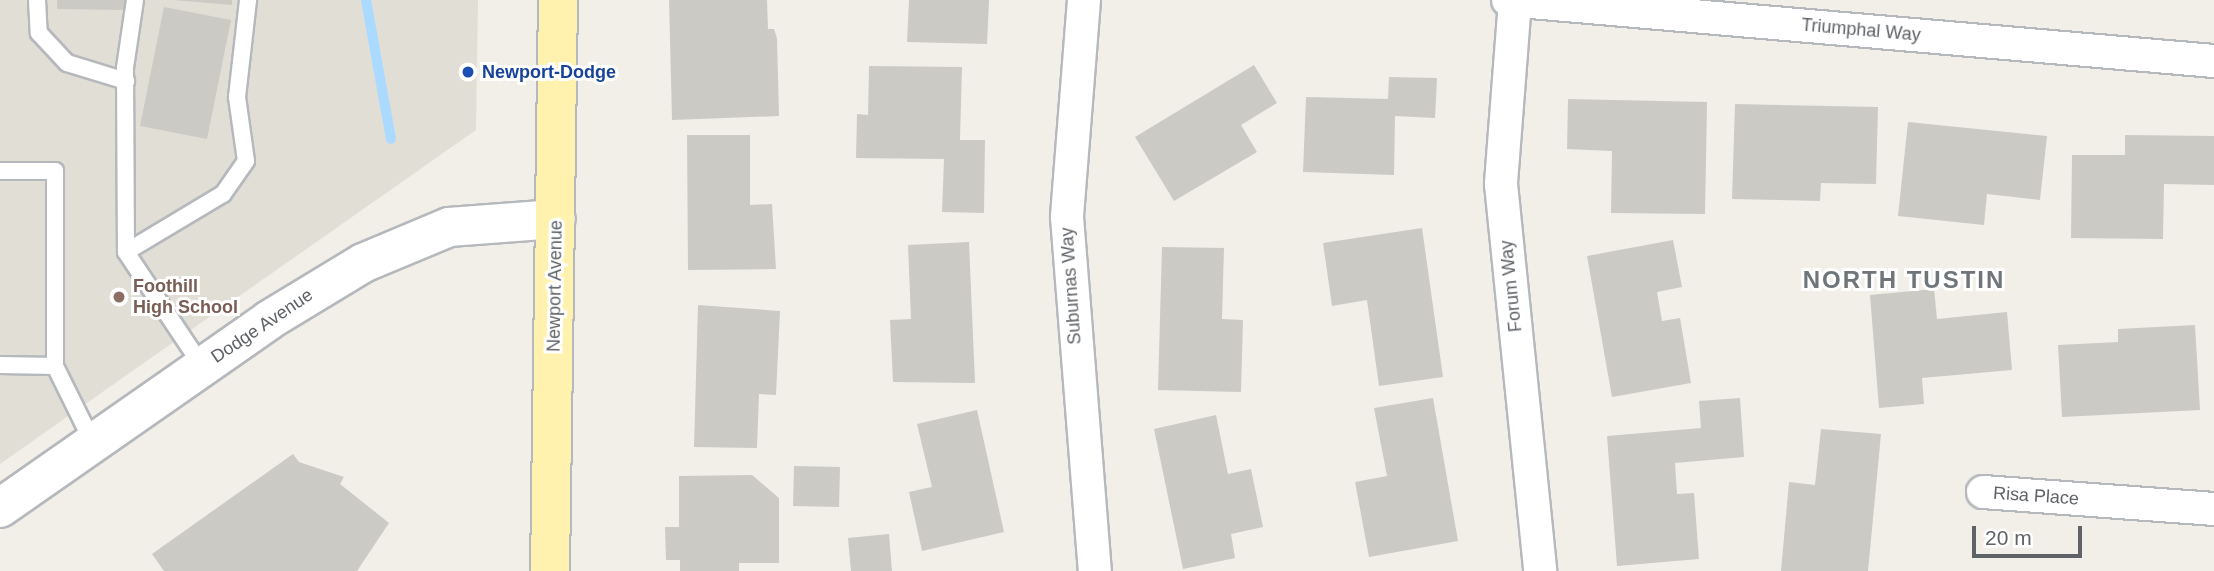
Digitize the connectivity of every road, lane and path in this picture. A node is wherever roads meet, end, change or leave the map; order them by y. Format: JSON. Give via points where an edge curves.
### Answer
{"nodes":[{"id":1,"x":37,"y":0,"type":"edge"},
{"id":2,"x":135,"y":0,"type":"edge"},
{"id":3,"x":248,"y":0,"type":"edge"},
{"id":4,"x":558,"y":0,"type":"edge"},
{"id":5,"x":1084,"y":0,"type":"edge"},
{"id":6,"x":1508,"y":0,"type":"edge"},
{"id":7,"x":1516,"y":1,"type":"edge"},
{"id":8,"x":2214,"y":61,"type":"edge"},
{"id":9,"x":126,"y":81,"type":"junction"},
{"id":10,"x":0,"y":171,"type":"edge"},
{"id":11,"x":556,"y":219,"type":"junction"},
{"id":12,"x":126,"y":251,"type":"junction"},
{"id":13,"x":0,"y":365,"type":"edge"},
{"id":14,"x":55,"y":366,"type":"junction"},
{"id":15,"x":202,"y":366,"type":"junction"},
{"id":16,"x":93,"y":443,"type":"junction"},
{"id":17,"x":1983,"y":492,"type":"dead end"},
{"id":18,"x":0,"y":508,"type":"edge"},
{"id":19,"x":2214,"y":509,"type":"edge"},
{"id":20,"x":550,"y":571,"type":"edge"},
{"id":21,"x":1095,"y":571,"type":"edge"},
{"id":22,"x":1539,"y":571,"type":"edge"}],
"edges":[{"from":1,"to":9,"type":"lane","via":[[39,33],[67,63]]},
{"from":2,"to":9,"type":"lane"},
{"from":3,"to":12,"type":"lane","via":[[237,97],[246,161],[223,194]]},
{"from":4,"to":11,"type":"main road","name":"Newport Avenue"},
{"from":5,"to":21,"type":"street","name":"Suburnas Way","via":[[1067,217]]},
{"from":6,"to":7,"type":"street","name":"Triumphal Way"},
{"from":7,"to":8,"type":"street","name":"Triumphal Way"},
{"from":7,"to":22,"type":"street","name":"Forum Way","via":[[1501,184]]},
{"from":9,"to":12,"type":"lane"},
{"from":10,"to":14,"type":"lane","via":[[55,170]]},
{"from":11,"to":15,"type":"street","name":"Dodge Avenue","via":[[467,223],[425,235],[312,291]]},
{"from":11,"to":20,"type":"main road","name":"Newport Avenue"},
{"from":12,"to":15,"type":"lane"},
{"from":13,"to":14,"type":"lane"},
{"from":14,"to":16,"type":"lane"},
{"from":15,"to":16,"type":"street","name":"Dodge Avenue"},
{"from":16,"to":18,"type":"street","name":"Dodge Avenue"},
{"from":17,"to":19,"type":"street","name":"Risa Place"}]}
